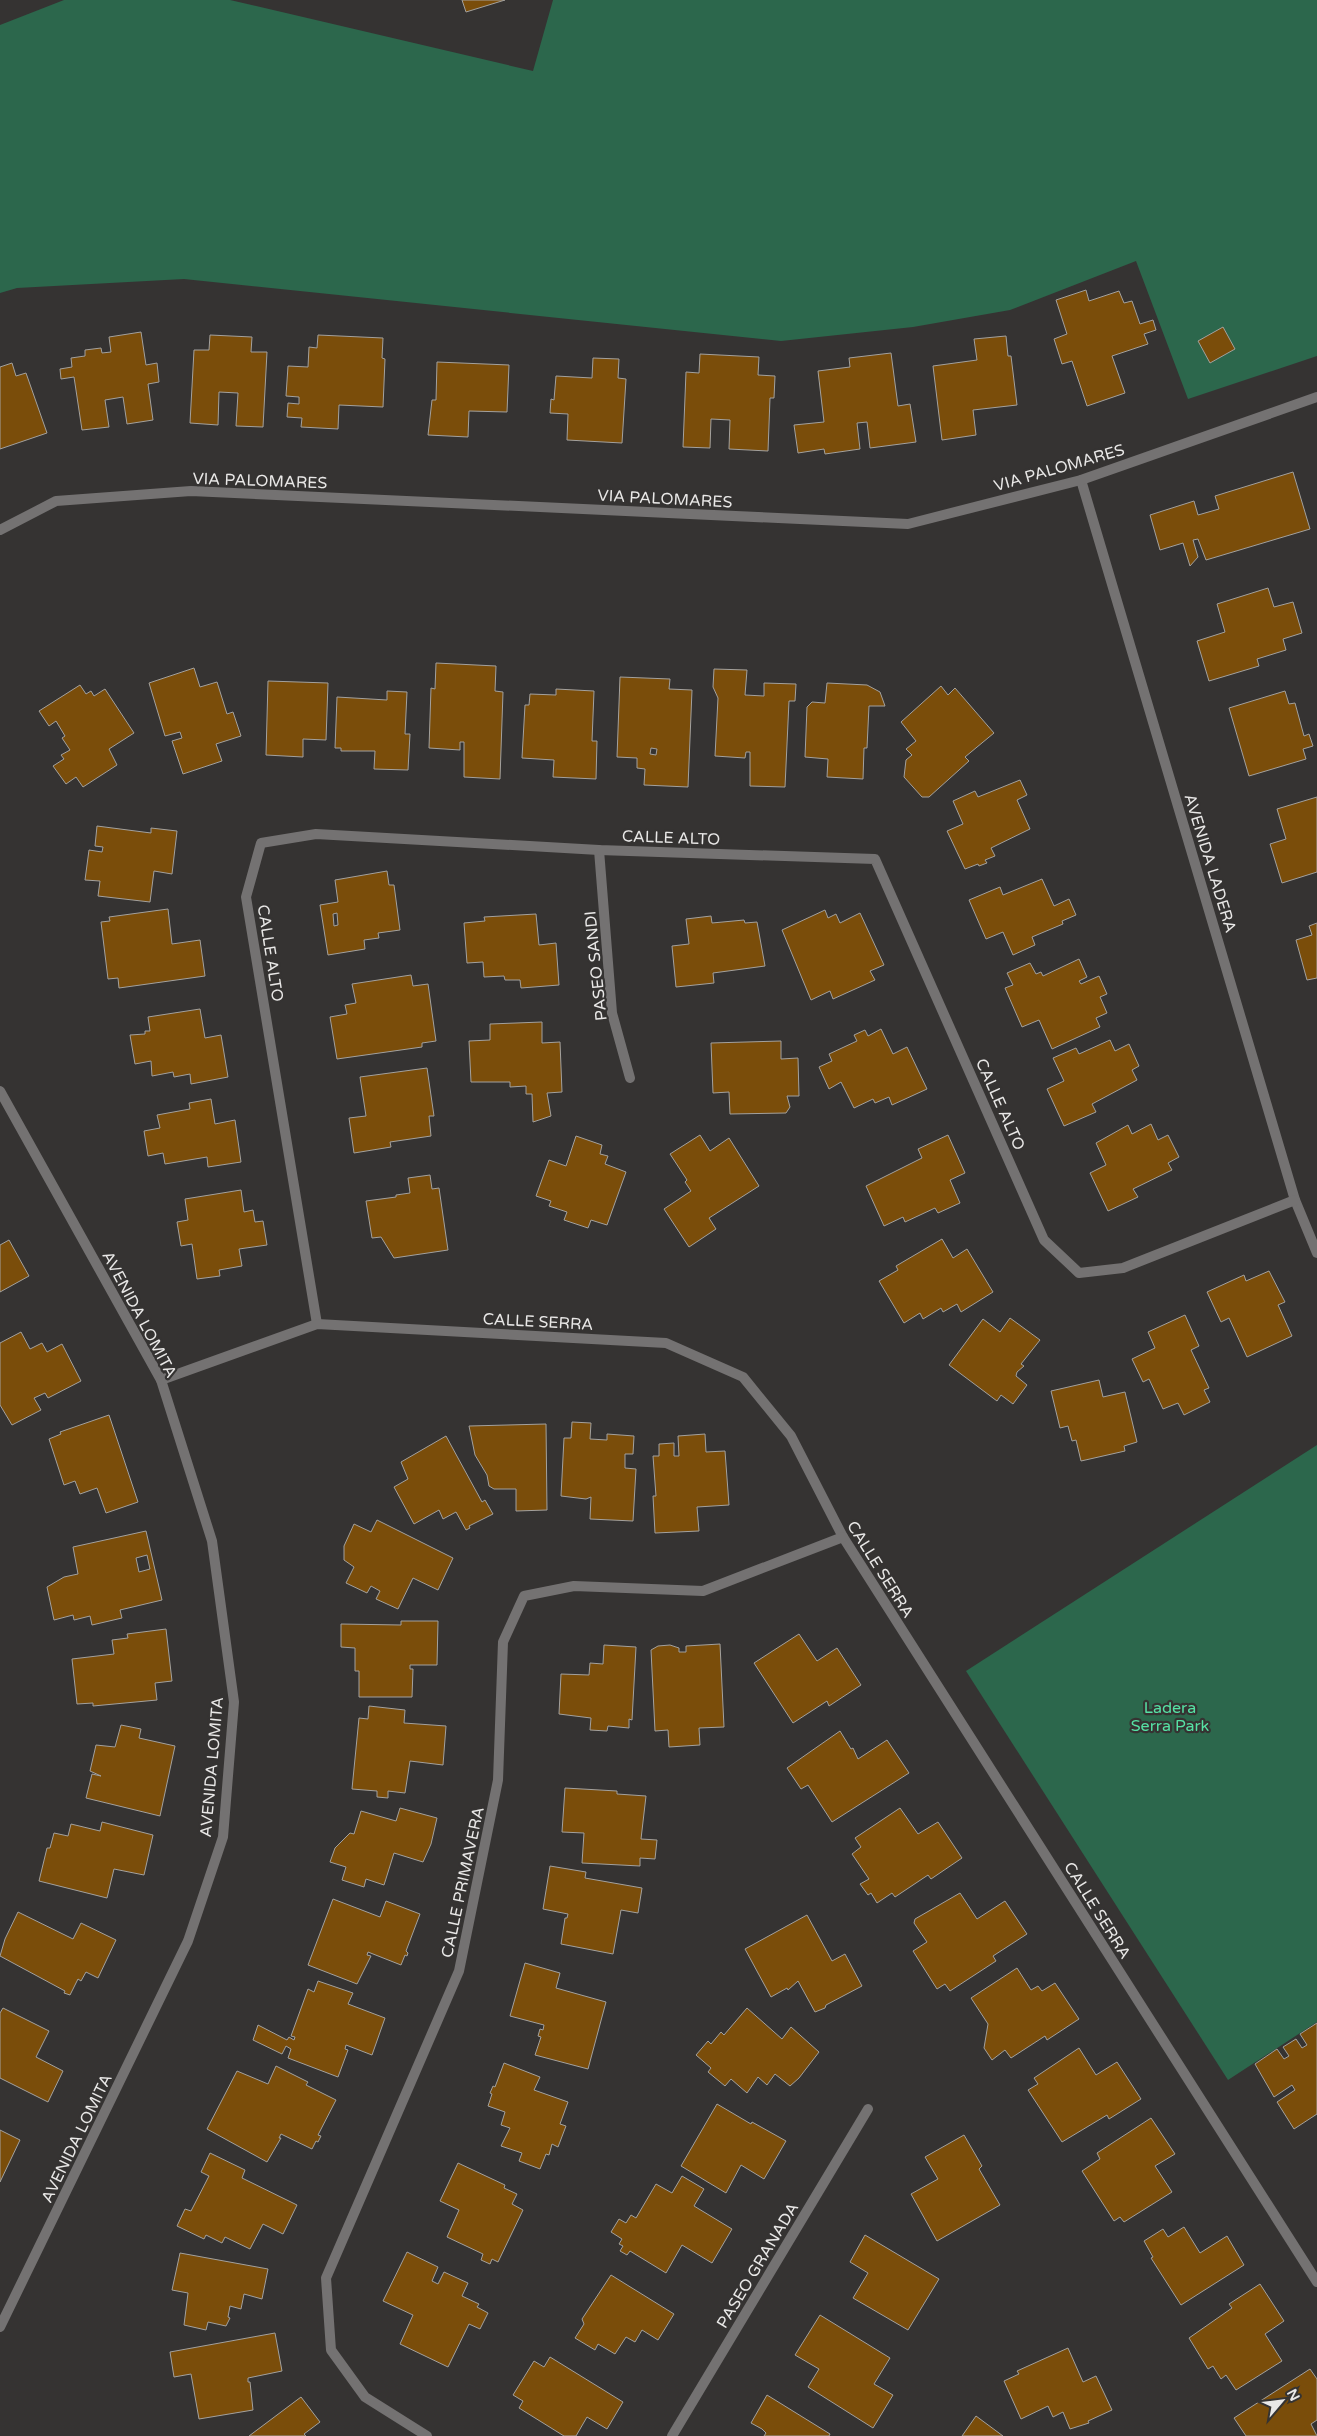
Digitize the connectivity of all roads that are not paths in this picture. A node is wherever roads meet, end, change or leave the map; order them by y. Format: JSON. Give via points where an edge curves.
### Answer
{"nodes":[{"id":1,"x":1317,"y":397,"type":"edge"},
{"id":2,"x":1081,"y":480,"type":"junction"},
{"id":3,"x":0,"y":530,"type":"edge"},
{"id":4,"x":599,"y":850,"type":"junction"},
{"id":5,"x":630,"y":1078,"type":"dead end"},
{"id":6,"x":0,"y":1091,"type":"edge"},
{"id":7,"x":1295,"y":1200,"type":"junction"},
{"id":8,"x":1317,"y":1252,"type":"edge"},
{"id":9,"x":317,"y":1324,"type":"junction"},
{"id":10,"x":161,"y":1380,"type":"junction"},
{"id":11,"x":843,"y":1537,"type":"junction"},
{"id":12,"x":868,"y":2109,"type":"dead end"},
{"id":13,"x":1317,"y":2282,"type":"edge"},
{"id":14,"x":0,"y":2327,"type":"edge"},
{"id":15,"x":427,"y":2436,"type":"edge"},
{"id":16,"x":672,"y":2436,"type":"edge"}],
"edges":[{"from":1,"to":2,"type":"street","name":"VIA PALOMARES"},
{"from":2,"to":3,"type":"street","name":"VIA PALOMARES","via":[[908,524],[191,491],[56,501]]},
{"from":2,"to":7,"type":"street","name":"AVENIDA LADERA"},
{"from":4,"to":5,"type":"street","name":"PASEO SANDI","via":[[612,1013]]},
{"from":4,"to":7,"type":"street","name":"CALLE ALTO","via":[[875,859],[1044,1240],[1079,1273],[1123,1268]]},
{"from":4,"to":9,"type":"street","name":"CALLE ALTO","via":[[316,834],[261,844],[246,897]]},
{"from":6,"to":10,"type":"street","name":"AVENIDA LOMITA"},
{"from":7,"to":8,"type":"street","name":"AVENIDA LADERA"},
{"from":9,"to":10,"type":"street","name":"CALLE SERRA"},
{"from":9,"to":11,"type":"street","name":"CALLE SERRA","via":[[666,1343],[743,1378],[791,1436]]},
{"from":10,"to":14,"type":"street","name":"AVENIDA LOMITA","via":[[212,1541],[233,1693],[223,1837],[188,1941]]},
{"from":11,"to":13,"type":"street","name":"CALLE SERRA"},
{"from":11,"to":15,"type":"street","name":"CALLE PRIMAVERA","via":[[702,1591],[574,1586],[524,1596],[503,1642],[498,1780],[459,1971],[326,2278],[331,2350],[365,2397]]},
{"from":12,"to":16,"type":"street","name":"PASEO GRANADA"}]}
